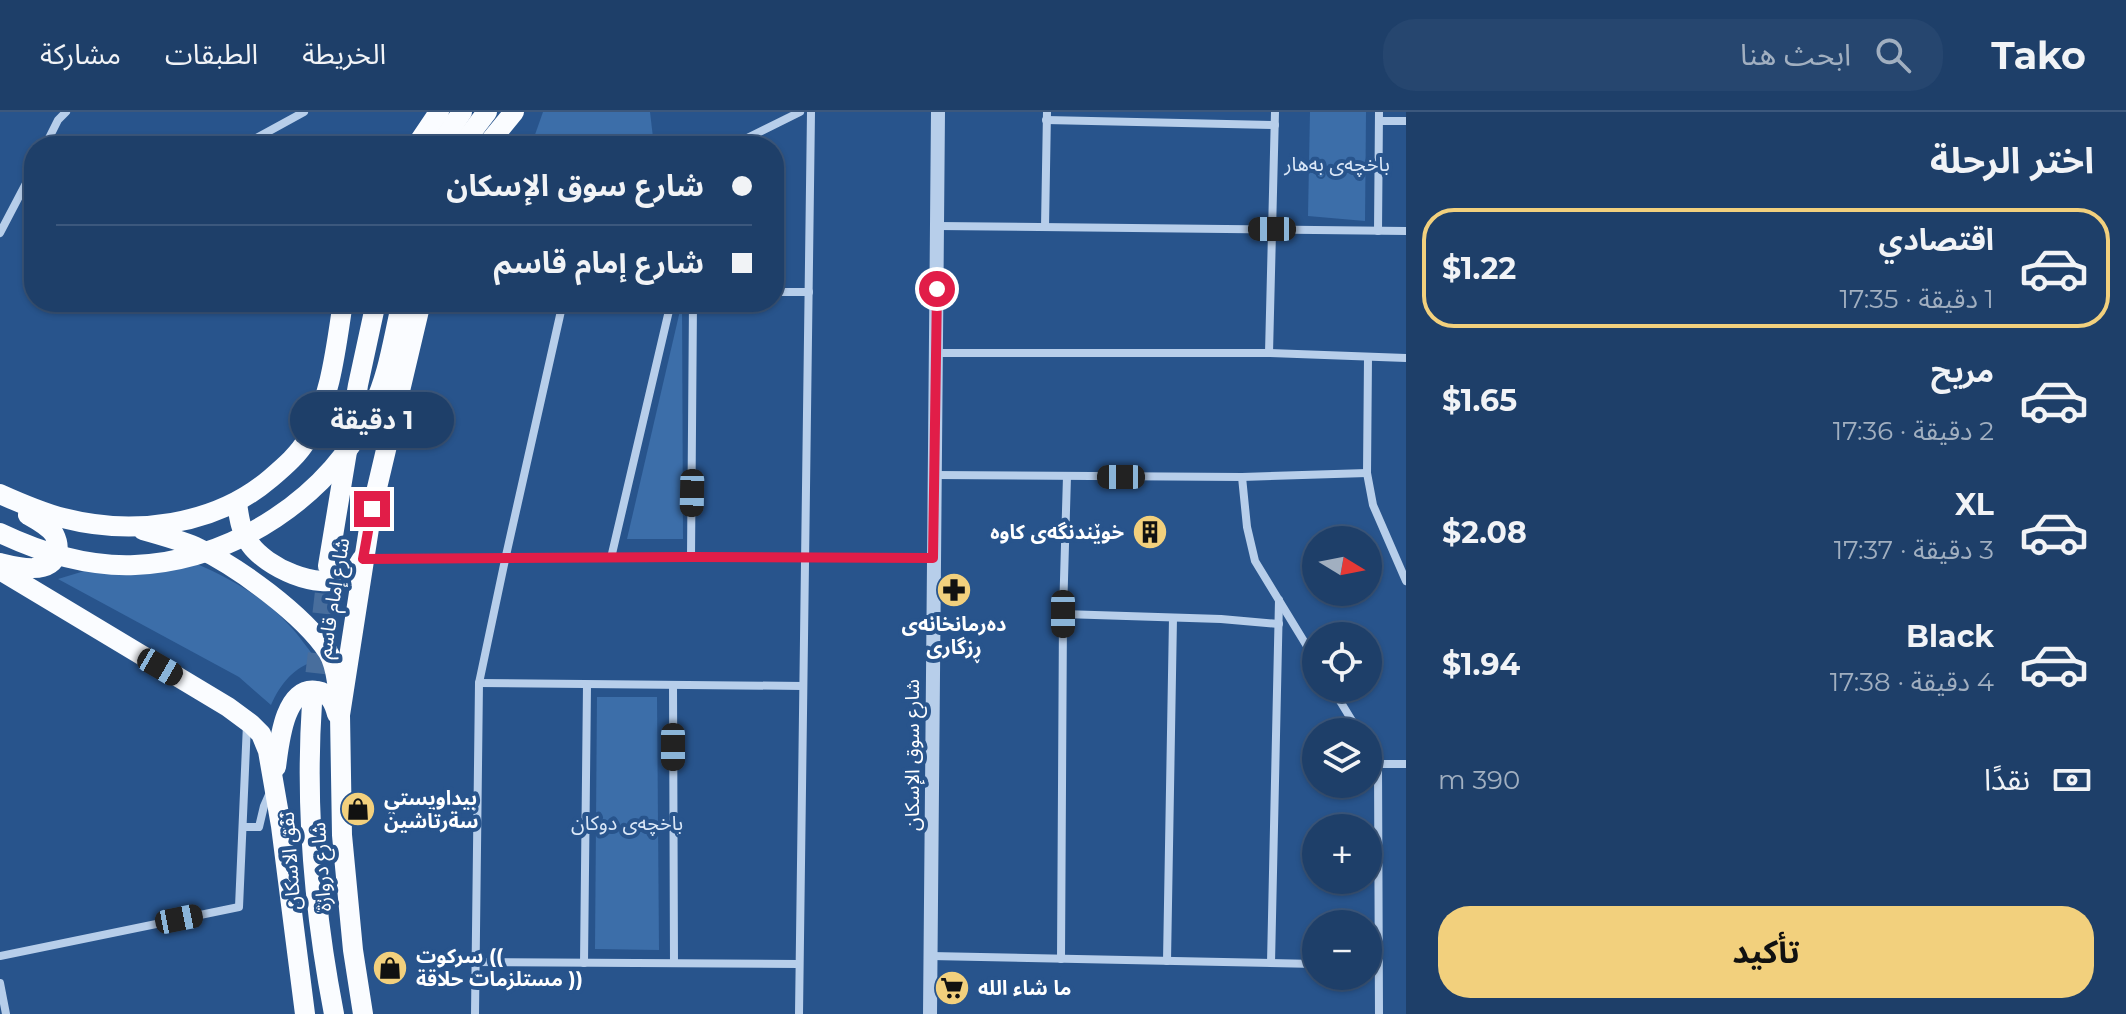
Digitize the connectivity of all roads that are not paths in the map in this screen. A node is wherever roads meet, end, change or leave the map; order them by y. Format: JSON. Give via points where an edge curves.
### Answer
{"nodes":[{"id":1,"x":51,"y":112,"type":"edge"},
{"id":2,"x":66,"y":112,"type":"edge"},
{"id":3,"x":304,"y":112,"type":"edge"},
{"id":4,"x":439,"y":112,"type":"edge"},
{"id":5,"x":462,"y":112,"type":"edge"},
{"id":6,"x":487,"y":112,"type":"edge"},
{"id":7,"x":514,"y":112,"type":"edge"},
{"id":8,"x":800,"y":112,"type":"edge"},
{"id":9,"x":811,"y":112,"type":"edge"},
{"id":10,"x":938,"y":112,"type":"edge"},
{"id":11,"x":1275,"y":112,"type":"edge"},
{"id":12,"x":1046,"y":116,"type":"edge"},
{"id":13,"x":1379,"y":117,"type":"edge"},
{"id":14,"x":58,"y":120,"type":"junction"},
{"id":15,"x":1406,"y":121,"type":"edge"},
{"id":16,"x":1275,"y":125,"type":"junction"},
{"id":17,"x":50,"y":136,"type":"edge"},
{"id":18,"x":260,"y":136,"type":"edge"},
{"id":19,"x":423,"y":136,"type":"edge"},
{"id":20,"x":446,"y":136,"type":"edge"},
{"id":21,"x":469,"y":136,"type":"edge"},
{"id":22,"x":494,"y":136,"type":"edge"},
{"id":23,"x":751,"y":136,"type":"edge"},
{"id":24,"x":24,"y":188,"type":"edge"},
{"id":25,"x":0,"y":211,"type":"edge"},
{"id":26,"x":9,"y":217,"type":"junction"},
{"id":27,"x":938,"y":226,"type":"junction"},
{"id":28,"x":1045,"y":227,"type":"junction"},
{"id":29,"x":1272,"y":229,"type":"junction"},
{"id":30,"x":1378,"y":231,"type":"junction"},
{"id":31,"x":1406,"y":231,"type":"edge"},
{"id":32,"x":0,"y":233,"type":"edge"},
{"id":33,"x":784,"y":292,"type":"edge"},
{"id":34,"x":809,"y":292,"type":"junction"},
{"id":35,"x":341,"y":312,"type":"edge"},
{"id":36,"x":374,"y":312,"type":"edge"},
{"id":37,"x":400,"y":312,"type":"edge"},
{"id":38,"x":419,"y":312,"type":"edge"},
{"id":39,"x":561,"y":312,"type":"edge"},
{"id":40,"x":669,"y":312,"type":"edge"},
{"id":41,"x":693,"y":312,"type":"edge"},
{"id":42,"x":936,"y":353,"type":"junction"},
{"id":43,"x":1269,"y":353,"type":"junction"},
{"id":44,"x":1368,"y":358,"type":"junction"},
{"id":45,"x":1406,"y":358,"type":"edge"},
{"id":46,"x":1367,"y":473,"type":"junction"},
{"id":47,"x":935,"y":475,"type":"junction"},
{"id":48,"x":1067,"y":476,"type":"junction"},
{"id":49,"x":1242,"y":477,"type":"junction"},
{"id":50,"x":0,"y":494,"type":"edge"},
{"id":51,"x":237,"y":503,"type":"junction"},
{"id":52,"x":127,"y":526,"type":"junction"},
{"id":53,"x":0,"y":533,"type":"edge"},
{"id":54,"x":691,"y":557,"type":"junction"},
{"id":55,"x":611,"y":558,"type":"junction"},
{"id":56,"x":805,"y":558,"type":"junction"},
{"id":57,"x":933,"y":558,"type":"junction"},
{"id":58,"x":363,"y":559,"type":"junction"},
{"id":59,"x":505,"y":560,"type":"junction"},
{"id":60,"x":0,"y":563,"type":"edge"},
{"id":61,"x":328,"y":566,"type":"tunnel mouth"},
{"id":62,"x":0,"y":570,"type":"edge"},
{"id":63,"x":1406,"y":581,"type":"edge"},
{"id":64,"x":1279,"y":600,"type":"junction"},
{"id":65,"x":1063,"y":614,"type":"junction"},
{"id":66,"x":1173,"y":618,"type":"junction"},
{"id":67,"x":1279,"y":624,"type":"junction"},
{"id":68,"x":1302,"y":638,"type":"edge"},
{"id":69,"x":479,"y":683,"type":"junction"},
{"id":70,"x":587,"y":685,"type":"junction"},
{"id":71,"x":673,"y":685,"type":"junction"},
{"id":72,"x":803,"y":686,"type":"junction"},
{"id":73,"x":312,"y":703,"type":"tunnel mouth"},
{"id":74,"x":340,"y":715,"type":"junction"},
{"id":75,"x":254,"y":728,"type":"junction"},
{"id":76,"x":339,"y":750,"type":"junction"},
{"id":77,"x":1382,"y":764,"type":"edge"},
{"id":78,"x":1406,"y":764,"type":"edge"},
{"id":79,"x":273,"y":786,"type":"junction"},
{"id":80,"x":1378,"y":798,"type":"edge"},
{"id":81,"x":243,"y":827,"type":"junction"},
{"id":82,"x":1379,"y":910,"type":"edge"},
{"id":83,"x":0,"y":956,"type":"edge"},
{"id":84,"x":931,"y":956,"type":"junction"},
{"id":85,"x":1061,"y":959,"type":"junction"},
{"id":86,"x":1167,"y":961,"type":"junction"},
{"id":87,"x":476,"y":962,"type":"junction"},
{"id":88,"x":584,"y":963,"type":"junction"},
{"id":89,"x":674,"y":963,"type":"junction"},
{"id":90,"x":1271,"y":963,"type":"junction"},
{"id":91,"x":799,"y":964,"type":"junction"},
{"id":92,"x":1302,"y":964,"type":"edge"},
{"id":93,"x":0,"y":983,"type":"edge"},
{"id":94,"x":1379,"y":990,"type":"edge"},
{"id":95,"x":4,"y":1012,"type":"edge"},
{"id":96,"x":305,"y":1014,"type":"edge"},
{"id":97,"x":334,"y":1014,"type":"edge"},
{"id":98,"x":363,"y":1014,"type":"edge"},
{"id":99,"x":475,"y":1014,"type":"edge"},
{"id":100,"x":799,"y":1014,"type":"edge"},
{"id":101,"x":930,"y":1014,"type":"edge"},
{"id":102,"x":1379,"y":1014,"type":"edge"}],
"edges":[{"from":1,"to":14,"type":"street"},
{"from":2,"to":14,"type":"street"},
{"from":3,"to":18,"type":"street"},
{"from":4,"to":19,"type":"main road"},
{"from":5,"to":20,"type":"main road"},
{"from":6,"to":21,"type":"main road"},
{"from":7,"to":22,"type":"main road"},
{"from":8,"to":23,"type":"street"},
{"from":9,"to":34,"type":"street"},
{"from":10,"to":27,"type":"street","name":"شارع سوق الإسكان"},
{"from":11,"to":16,"type":"street"},
{"from":12,"to":16,"type":"street"},
{"from":12,"to":28,"type":"street"},
{"from":13,"to":15,"type":"street"},
{"from":13,"to":30,"type":"street"},
{"from":14,"to":17,"type":"street"},
{"from":16,"to":29,"type":"street"},
{"from":24,"to":26,"type":"street"},
{"from":25,"to":26,"type":"street"},
{"from":26,"to":32,"type":"street"},
{"from":27,"to":28,"type":"street"},
{"from":27,"to":42,"type":"street","name":"شارع سوق الإسكان"},
{"from":28,"to":29,"type":"street"},
{"from":29,"to":30,"type":"street"},
{"from":29,"to":43,"type":"street"},
{"from":30,"to":31,"type":"street"},
{"from":33,"to":34,"type":"street"},
{"from":34,"to":56,"type":"street"},
{"from":35,"to":51,"type":"main road","via":[[328,385],[309,437],[285,466]]},
{"from":36,"to":61,"type":"main road"},
{"from":37,"to":53,"type":"main road","via":[[384,379],[361,428],[319,483],[266,524],[210,550],[136,565],[63,557]]},
{"from":38,"to":58,"type":"main road","name":"شارع إمام قاسم"},
{"from":39,"to":59,"type":"street"},
{"from":40,"to":55,"type":"street"},
{"from":41,"to":54,"type":"street"},
{"from":42,"to":43,"type":"street"},
{"from":42,"to":47,"type":"street","name":"شارع سوق الإسكان"},
{"from":43,"to":44,"type":"street"},
{"from":44,"to":45,"type":"street"},
{"from":44,"to":46,"type":"street"},
{"from":46,"to":49,"type":"street"},
{"from":46,"to":63,"type":"street","via":[[1373,505]]},
{"from":47,"to":48,"type":"street"},
{"from":47,"to":57,"type":"street","name":"شارع سوق الإسكان"},
{"from":48,"to":49,"type":"street"},
{"from":48,"to":65,"type":"street"},
{"from":49,"to":64,"type":"street","via":[[1255,561]]},
{"from":50,"to":52,"type":"main road","via":[[63,518]]},
{"from":50,"to":60,"type":"main road","via":[[50,530],[58,550],[40,567]]},
{"from":51,"to":52,"type":"main road","via":[[188,520]]},
{"from":51,"to":58,"type":"main road","via":[[249,544],[282,570],[336,580],[353,572]]},
{"from":52,"to":74,"type":"main road","via":[[206,552],[291,613],[332,660]]},
{"from":54,"to":55,"type":"street"},
{"from":54,"to":56,"type":"street"},
{"from":55,"to":59,"type":"street"},
{"from":56,"to":57,"type":"street"},
{"from":56,"to":72,"type":"street"},
{"from":57,"to":84,"type":"street","name":"شارع سوق الإسكان"},
{"from":58,"to":59,"type":"street"},
{"from":58,"to":74,"type":"main road","name":"شارع إمام قاسم"},
{"from":59,"to":69,"type":"street"},
{"from":62,"to":75,"type":"main road","via":[[228,707]]},
{"from":64,"to":67,"type":"street"},
{"from":64,"to":68,"type":"street"},
{"from":65,"to":66,"type":"street"},
{"from":65,"to":85,"type":"street"},
{"from":66,"to":67,"type":"street"},
{"from":66,"to":86,"type":"street"},
{"from":67,"to":90,"type":"street"},
{"from":69,"to":70,"type":"street"},
{"from":69,"to":87,"type":"street"},
{"from":70,"to":71,"type":"street"},
{"from":70,"to":88,"type":"street"},
{"from":71,"to":72,"type":"street"},
{"from":71,"to":89,"type":"street"},
{"from":72,"to":91,"type":"street"},
{"from":73,"to":97,"type":"main road","name":"نفق الاسكان","via":[[311,847]]},
{"from":74,"to":76,"type":"main road","name":"شارع دروازة"},
{"from":75,"to":79,"type":"main road","via":[[268,751]]},
{"from":75,"to":81,"type":"street"},
{"from":76,"to":79,"type":"main road","via":[[332,700],[319,691],[303,693],[285,720]]},
{"from":76,"to":98,"type":"main road","name":"شارع دروازة","via":[[346,894]]},
{"from":77,"to":78,"type":"street"},
{"from":79,"to":81,"type":"street","via":[[259,827]]},
{"from":79,"to":96,"type":"main road"},
{"from":80,"to":82,"type":"street"},
{"from":81,"to":83,"type":"street","via":[[239,907]]},
{"from":84,"to":85,"type":"street"},
{"from":84,"to":101,"type":"street","name":"شارع سوق الإسكان"},
{"from":85,"to":86,"type":"street"},
{"from":86,"to":90,"type":"street"},
{"from":87,"to":88,"type":"street"},
{"from":87,"to":99,"type":"street"},
{"from":88,"to":89,"type":"street"},
{"from":89,"to":91,"type":"street"},
{"from":90,"to":92,"type":"street"},
{"from":91,"to":100,"type":"street"},
{"from":93,"to":95,"type":"street"},
{"from":94,"to":102,"type":"street"}]}
